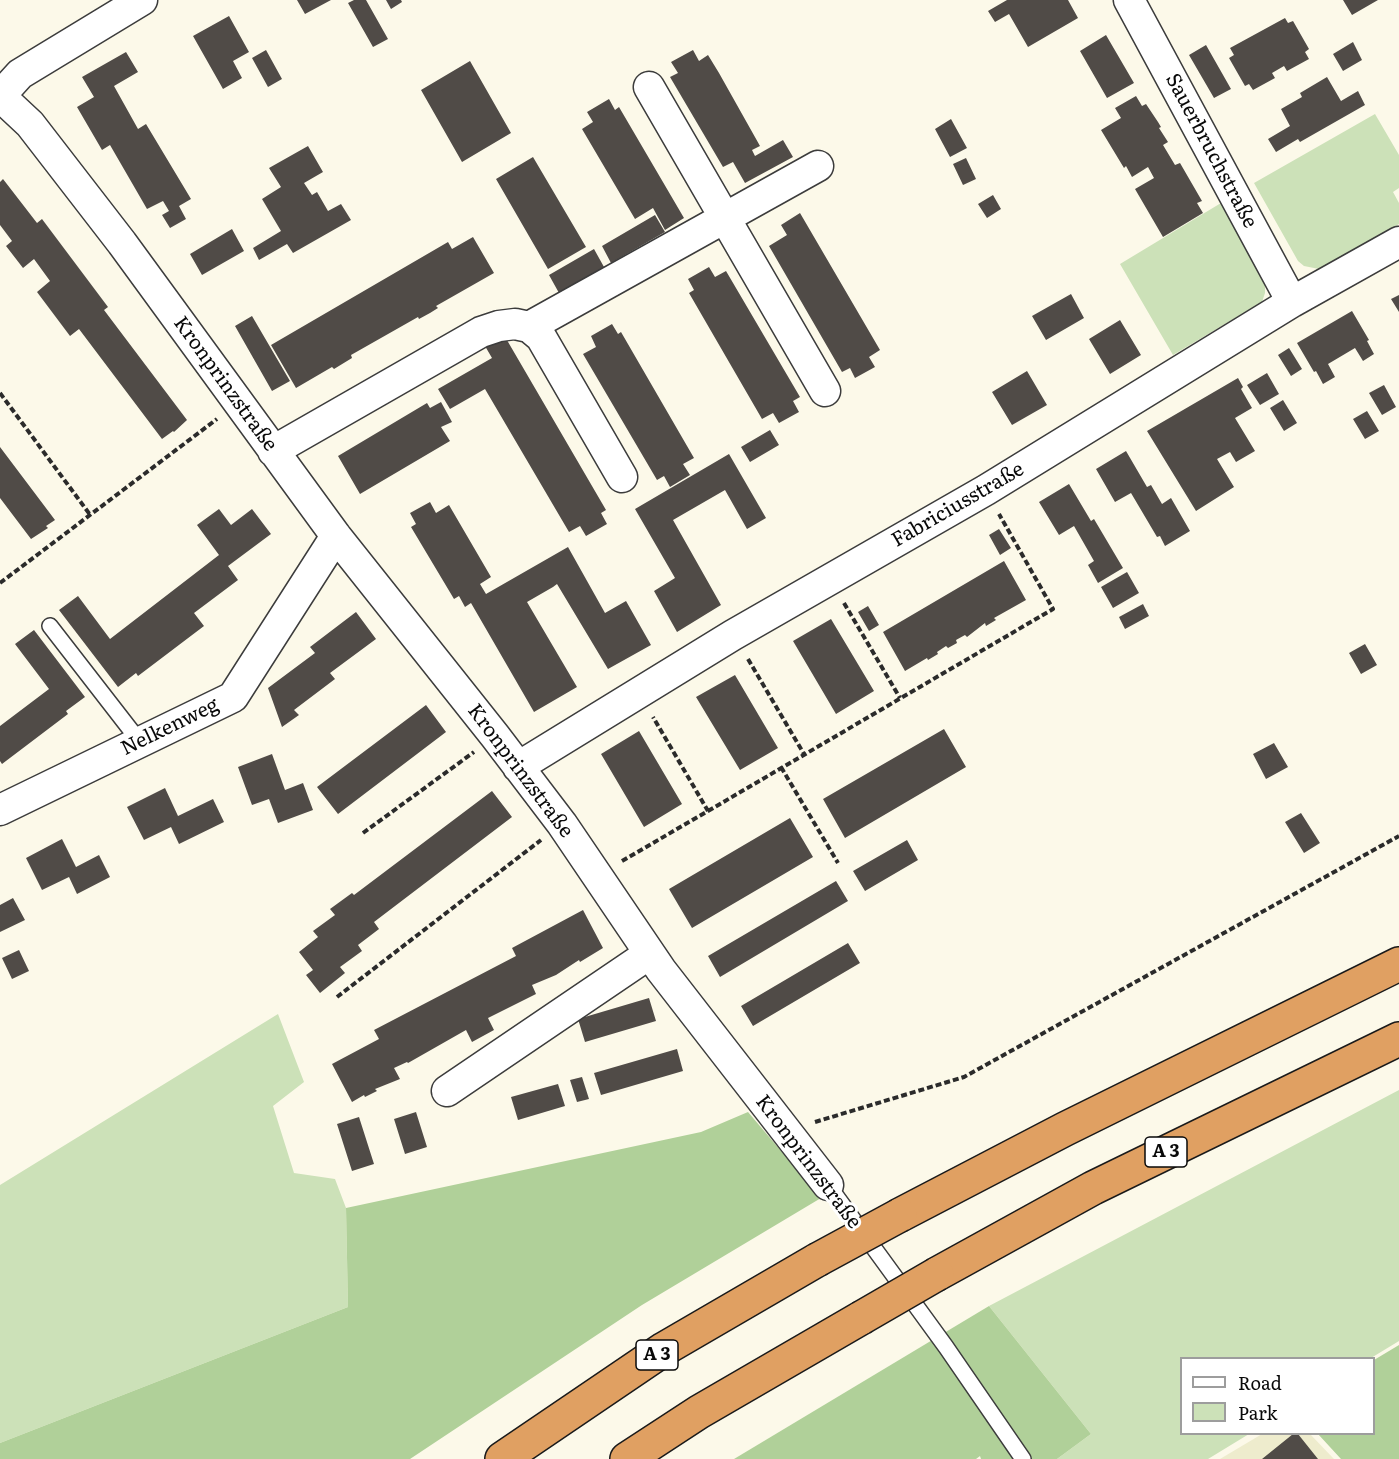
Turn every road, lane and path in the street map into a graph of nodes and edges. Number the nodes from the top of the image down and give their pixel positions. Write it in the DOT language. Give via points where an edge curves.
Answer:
graph roads {
  1 [pos="142,0"];
  2 [pos="1129,0"];
  3 [pos="649,87"];
  4 [pos="0,96"];
  5 [pos="818,166"];
  6 [pos="725,219"];
  7 [pos="1399,243"];
  8 [pos="1292,302"];
  9 [pos="530,327"];
  10 [pos="825,391"];
  11 [pos="0,393"];
  12 [pos="239,403"];
  13 [pos="273,451"];
  14 [pos="622,477"];
  15 [pos="986,490"];
  16 [pos="91,516"];
  17 [pos="336,536"];
  18 [pos="830,579"];
  19 [pos="0,583"];
  20 [pos="50,626"];
  21 [pos="733,634"];
  22 [pos="638,692"];
  23 [pos="900,698"];
  24 [pos="495,736"];
  25 [pos="141,742"];
  26 [pos="804,754"];
  27 [pos="518,767"];
  28 [pos="781,767"];
  29 [pos="0,810"];
  30 [pos="708,811"];
  31 [pos="562,824"];
  32 [pos="363,833"];
  33 [pos="1399,836"];
  34 [pos="838,863"];
  35 [pos="600,878"];
  36 [pos="649,954"];
  37 [pos="1399,964"];
  38 [pos="338,997"];
  39 [pos="1399,1039"];
  40 [pos="447,1091"];
  41 [pos="786,1132"];
  42 [pos="828,1185"];
  43 [pos="502,1459"];
  44 [pos="627,1459"];
  45 [pos="1023,1459"];
  1 -- 4 [label="street" via="20,74"];
  2 -- 8 [label="street, Sauerbruchstraße"];
  3 -- 6 [label="street"];
  4 -- 12 [label="street, Kronprinzstraße" via="30,124"];
  5 -- 6 [label="street"];
  6 -- 9 [label="street"];
  6 -- 10 [label="street"];
  7 -- 8 [label="street, Fabriciusstraße"];
  8 -- 15 [label="street, Fabriciusstraße"];
  9 -- 13 [label="street" via="515,324 481,332"];
  9 -- 14 [label="street" via="541,337"];
  11 -- 16 [label="path"];
  12 -- 13 [label="street, Kronprinzstraße"];
  12 -- 16 [label="path" via="137,477"];
  13 -- 17 [label="street, Kronprinzstraße"];
  15 -- 18 [label="street, Fabriciusstraße"];
  15 -- 23 [label="path" via="1053,609"];
  16 -- 19 [label="path"];
  17 -- 24 [label="street, Kronprinzstraße"];
  17 -- 25 [label="street, Nelkenweg" via="233,697"];
  18 -- 21 [label="street, Fabriciusstraße"];
  18 -- 23 [label="path"];
  20 -- 25 [label="lane"];
  21 -- 22 [label="street, Fabriciusstraße"];
  21 -- 26 [label="path"];
  22 -- 27 [label="street, Fabriciusstraße"];
  22 -- 30 [label="path"];
  23 -- 26 [label="path"];
  24 -- 27 [label="street, Kronprinzstraße"];
  24 -- 32 [label="path"];
  25 -- 29 [label="street, Nelkenweg"];
  26 -- 28 [label="path"];
  27 -- 31 [label="street, Kronprinzstraße"];
  28 -- 30 [label="path"];
  28 -- 34 [label="path"];
  30 -- 35 [label="path"];
  31 -- 35 [label="street, Kronprinzstraße"];
  31 -- 38 [label="path"];
  33 -- 41 [label="path" via="964,1077"];
  35 -- 36 [label="street, Kronprinzstraße"];
  36 -- 40 [label="street"];
  36 -- 41 [label="street, Kronprinzstraße"];
  37 -- 43 [label="highway, A 3, bridge" via="1065,1129 818,1260 664,1349"];
  39 -- 44 [label="highway, A 3, bridge" via="1093,1188 699,1412"];
  41 -- 42 [label="street, Kronprinzstraße"];
  42 -- 45 [label="lane, Kronprinzstraße"];
}
